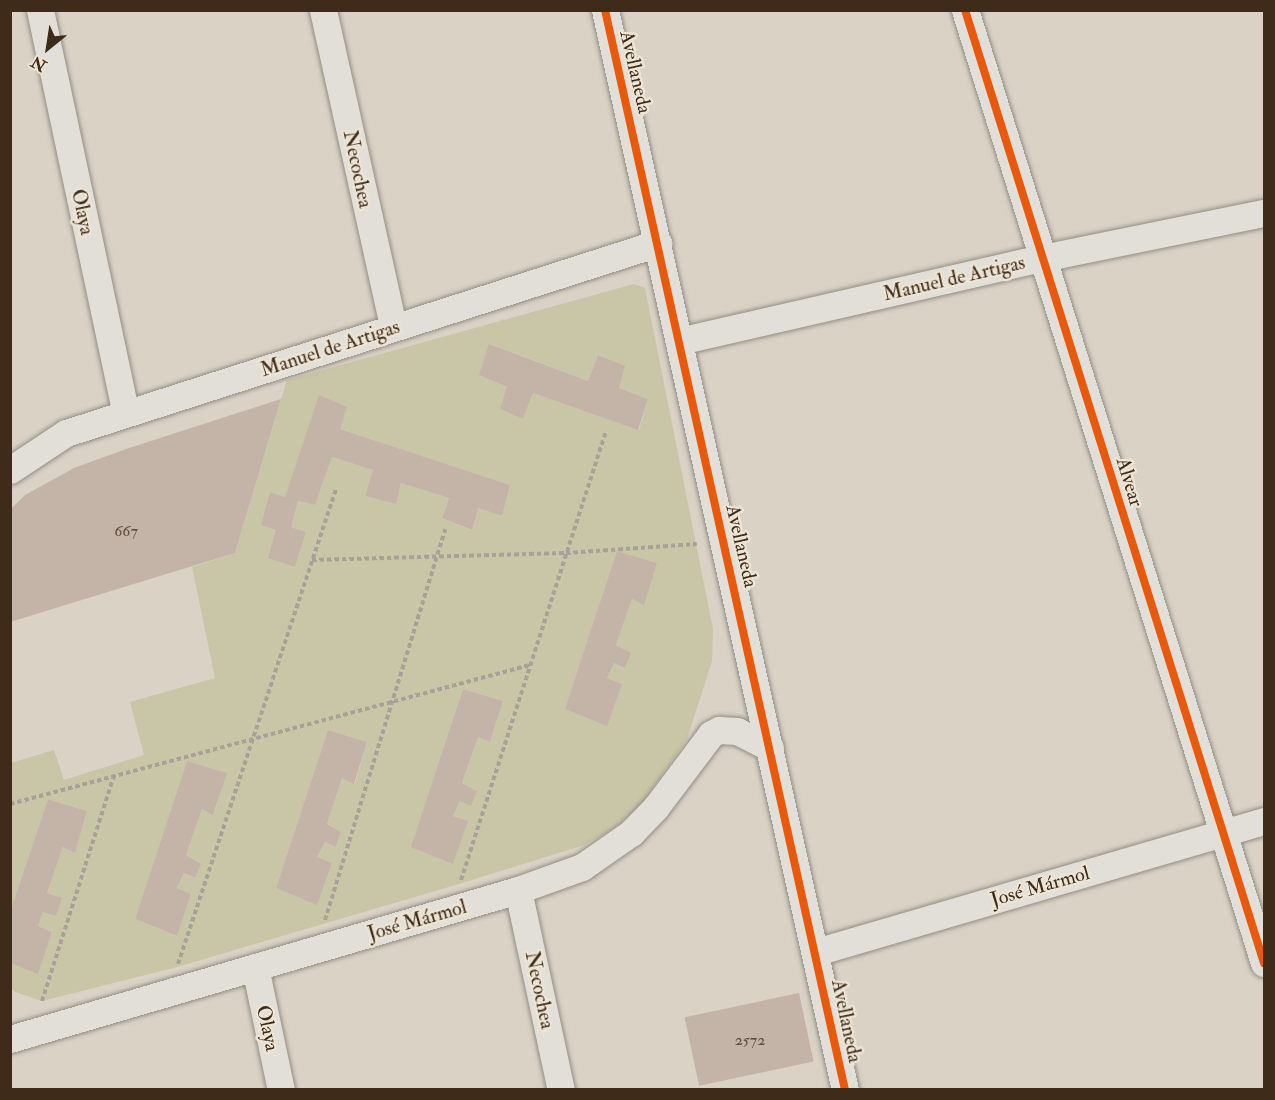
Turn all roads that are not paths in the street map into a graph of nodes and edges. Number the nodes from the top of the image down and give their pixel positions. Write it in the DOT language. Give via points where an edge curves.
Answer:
graph roads {
  1 [pos="40,10"];
  2 [pos="323,10"];
  3 [pos="605,10"];
  4 [pos="965,10"];
  5 [pos="1264,213"];
  6 [pos="658,243"];
  7 [pos="1042,258"];
  8 [pos="393,327"];
  9 [pos="679,341"];
  10 [pos="126,412"];
  11 [pos="10,470"];
  12 [pos="770,747"];
  13 [pos="1264,821"];
  14 [pos="1223,832"];
  15 [pos="518,890"];
  16 [pos="816,952"];
  17 [pos="1264,963"];
  18 [pos="255,968"];
  19 [pos="10,1039"];
  20 [pos="281,1089"];
  21 [pos="561,1089"];
  22 [pos="845,1089"];
  1 -- 10 [label="street, Olaya"];
  2 -- 8 [label="street, Necochea"];
  3 -- 6 [label="street, Avellaneda"];
  4 -- 7 [label="street, Alvear"];
  5 -- 7 [label="street, Manuel de Artigas"];
  6 -- 8 [label="street, Manuel de Artigas"];
  6 -- 9 [label="street, Avellaneda"];
  7 -- 9 [label="street, Manuel de Artigas"];
  7 -- 14 [label="street, Alvear"];
  8 -- 10 [label="street, Manuel de Artigas"];
  9 -- 12 [label="street, Avellaneda"];
  10 -- 11 [label="street, Manuel de Artigas" via="47,442"];
  12 -- 15 [label="street, José Mármol" via="737,731 719,730 711,734 681,778 631,833 582,867"];
  12 -- 16 [label="street, Avellaneda"];
  13 -- 14 [label="street, José Mármol"];
  14 -- 16 [label="street, José Mármol"];
  14 -- 17 [label="street, Alvear"];
  15 -- 18 [label="street, José Mármol"];
  15 -- 21 [label="street, Necochea"];
  16 -- 22 [label="street, Avellaneda"];
  18 -- 19 [label="street, José Mármol"];
  18 -- 20 [label="street, Olaya"];
}
